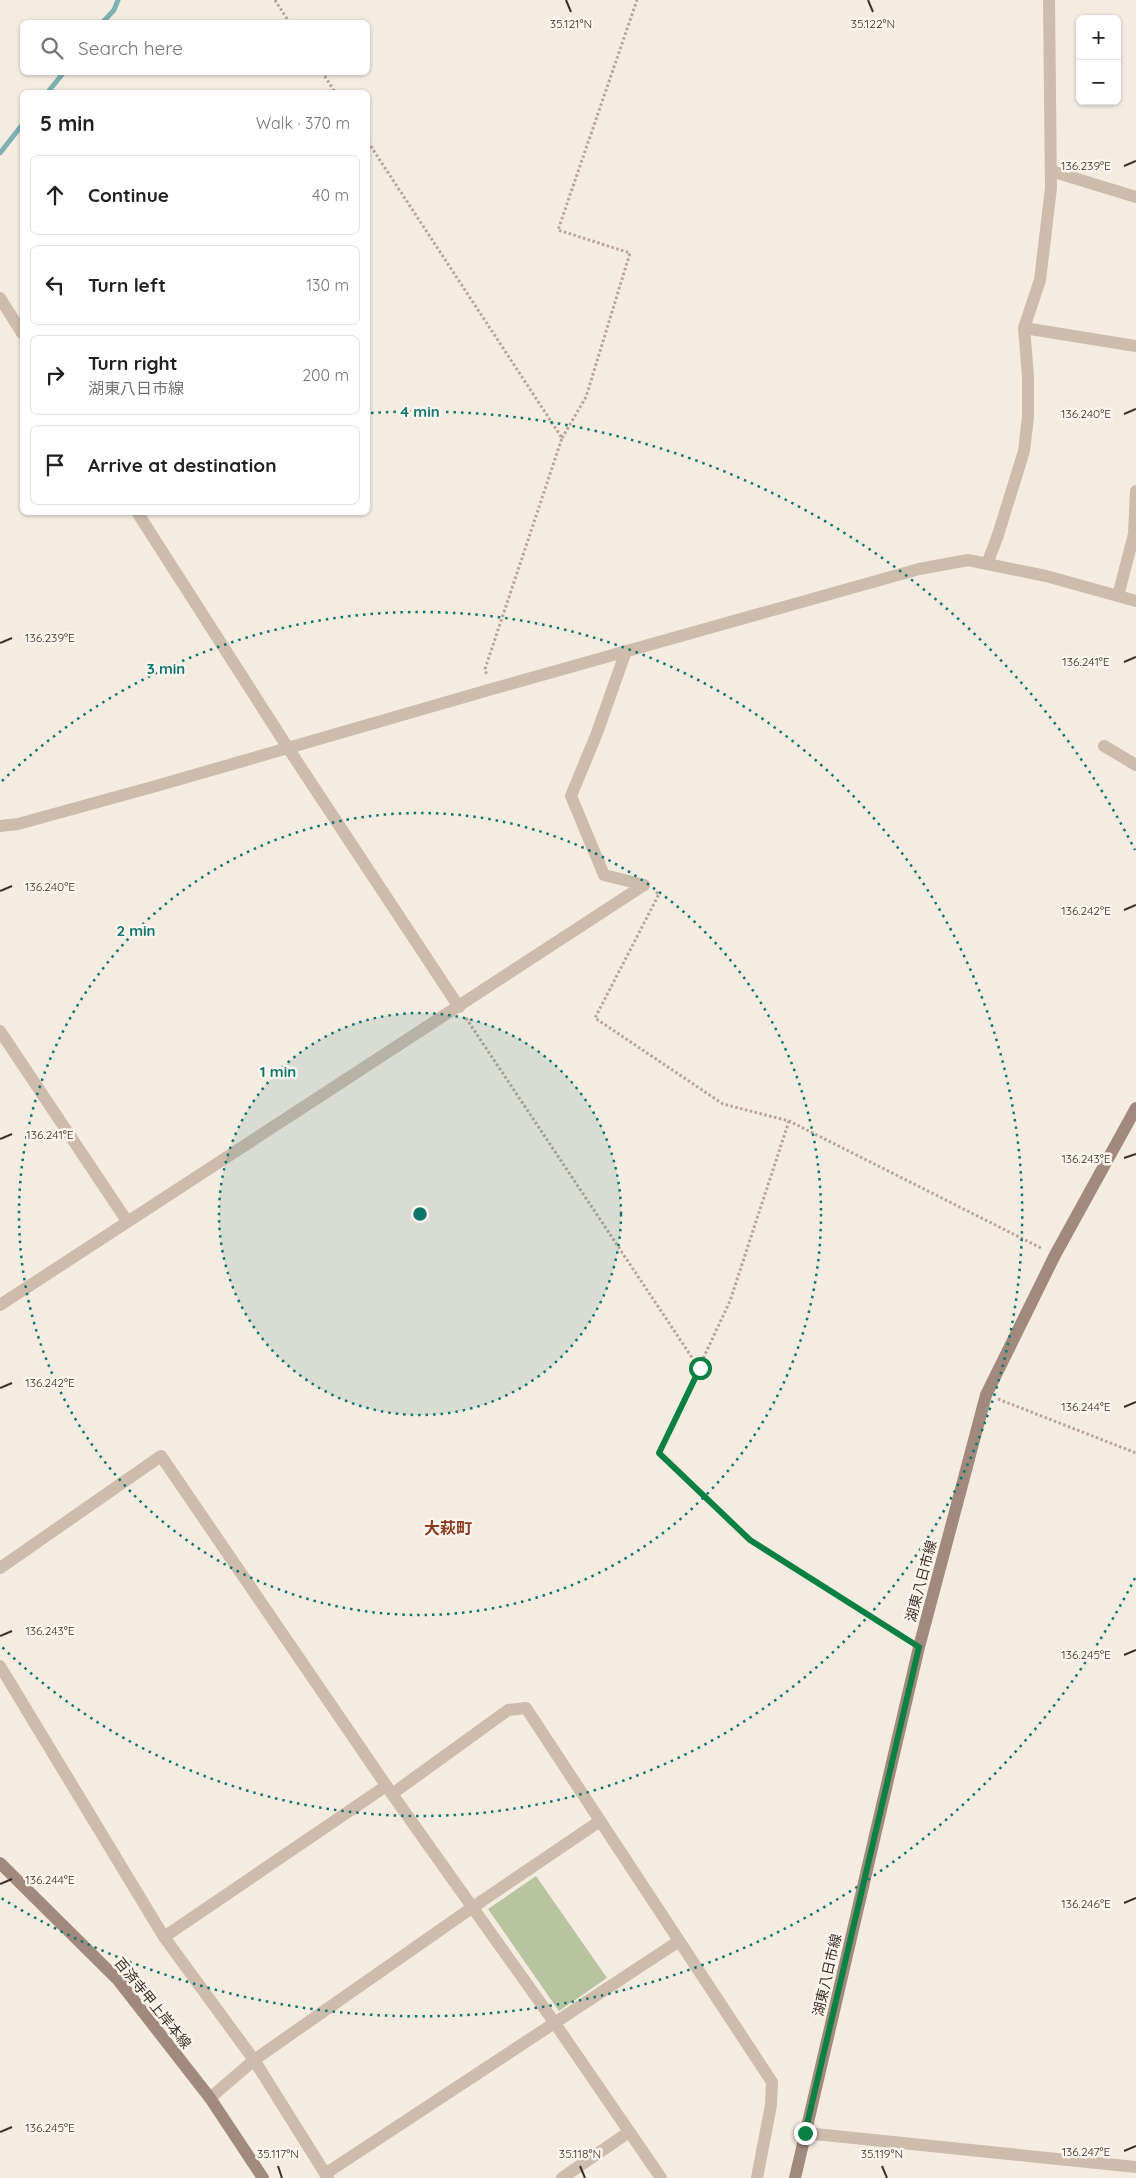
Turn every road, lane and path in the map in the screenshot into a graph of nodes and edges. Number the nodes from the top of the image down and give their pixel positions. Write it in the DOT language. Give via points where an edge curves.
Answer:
graph roads {
  1 [pos="275,0"];
  2 [pos="637,0"];
  3 [pos="1050,0"];
  4 [pos="288,20"];
  5 [pos="324,75"];
  6 [pos="334,90"];
  7 [pos="370,145"];
  8 [pos="1050,171"];
  9 [pos="1136,197"];
  10 [pos="0,298"];
  11 [pos="1024,328"];
  12 [pos="20,330"];
  13 [pos="1136,346"];
  14 [pos="562,438"];
  15 [pos="1136,491"];
  16 [pos="139,515"];
  17 [pos="987,564"];
  18 [pos="1118,596"];
  19 [pos="1136,601"];
  20 [pos="626,651"];
  21 [pos="492,689"];
  22 [pos="1104,746"];
  23 [pos="288,748"];
  24 [pos="1136,765"];
  25 [pos="0,826"];
  26 [pos="644,885"];
  27 [pos="459,1008"];
  28 [pos="0,1031"];
  29 [pos="1136,1108"];
  30 [pos="789,1120"];
  31 [pos="127,1221"];
  32 [pos="1055,1255"];
  33 [pos="0,1305"];
  34 [pos="700,1368"];
  35 [pos="986,1395"];
  36 [pos="1136,1454"];
  37 [pos="0,1568"];
  38 [pos="919,1647"];
  39 [pos="0,1666"];
  40 [pos="389,1790"];
  41 [pos="600,1821"];
  42 [pos="0,1863"];
  43 [pos="473,1907"];
  44 [pos="164,1937"];
  45 [pos="679,1941"];
  46 [pos="554,2022"];
  47 [pos="254,2060"];
  48 [pos="210,2098"];
  49 [pos="630,2132"];
  50 [pos="805,2133"];
  51 [pos="1136,2166"];
  52 [pos="326,2176"];
  53 [pos="263,2178"];
  54 [pos="562,2178"];
  55 [pos="661,2178"];
  56 [pos="757,2178"];
  57 [pos="795,2178"];
  1 -- 4 [label="path"];
  2 -- 14 [label="path" via="558,230 630,253 586,397"];
  3 -- 8 [label="street"];
  5 -- 6 [label="path"];
  7 -- 14 [label="path"];
  8 -- 9 [label="street"];
  8 -- 11 [label="street" via="1051,188 1040,280"];
  10 -- 12 [label="street"];
  11 -- 13 [label="street"];
  11 -- 17 [label="street" via="1028,417 1024,451"];
  14 -- 21 [label="path" via="485,669"];
  15 -- 18 [label="street" via="1134,534"];
  16 -- 23 [label="street"];
  17 -- 18 [label="street"];
  17 -- 20 [label="street" via="968,560 919,568"];
  18 -- 19 [label="street"];
  20 -- 21 [label="street"];
  20 -- 26 [label="street" via="571,796 604,875"];
  21 -- 23 [label="street"];
  22 -- 24 [label="street"];
  23 -- 25 [label="street" via="18,824"];
  23 -- 27 [label="street"];
  26 -- 27 [label="street"];
  26 -- 30 [label="path" via="660,894 595,1018 723,1104"];
  27 -- 31 [label="street"];
  27 -- 34 [label="path"];
  28 -- 31 [label="street"];
  29 -- 32 [label="main road, 湖東八日市線"];
  30 -- 32 [label="path"];
  30 -- 34 [label="path" via="730,1301"];
  31 -- 33 [label="street"];
  32 -- 35 [label="main road, 湖東八日市線"];
  34 -- 38 [label="path" via="659,1453 750,1540"];
  35 -- 36 [label="path"];
  35 -- 38 [label="main road, 湖東八日市線"];
  37 -- 40 [label="street" via="161,1456"];
  38 -- 50 [label="main road, 湖東八日市線"];
  39 -- 44 [label="street"];
  40 -- 41 [label="street" via="508,1710 526,1708"];
  40 -- 43 [label="street"];
  40 -- 44 [label="street"];
  41 -- 43 [label="street"];
  41 -- 45 [label="street"];
  42 -- 48 [label="main road, 百済寺甲上岸本線" via="118,1980"];
  43 -- 46 [label="street"];
  43 -- 47 [label="street"];
  44 -- 47 [label="street"];
  45 -- 46 [label="street"];
  45 -- 56 [label="street" via="772,2082 771,2105"];
  46 -- 49 [label="street"];
  46 -- 52 [label="street"];
  47 -- 48 [label="street"];
  47 -- 52 [label="street"];
  48 -- 53 [label="main road, 百済寺甲上岸本線"];
  49 -- 54 [label="street"];
  49 -- 55 [label="street"];
  50 -- 51 [label="street"];
  50 -- 57 [label="main road, 湖東八日市線"];
}
